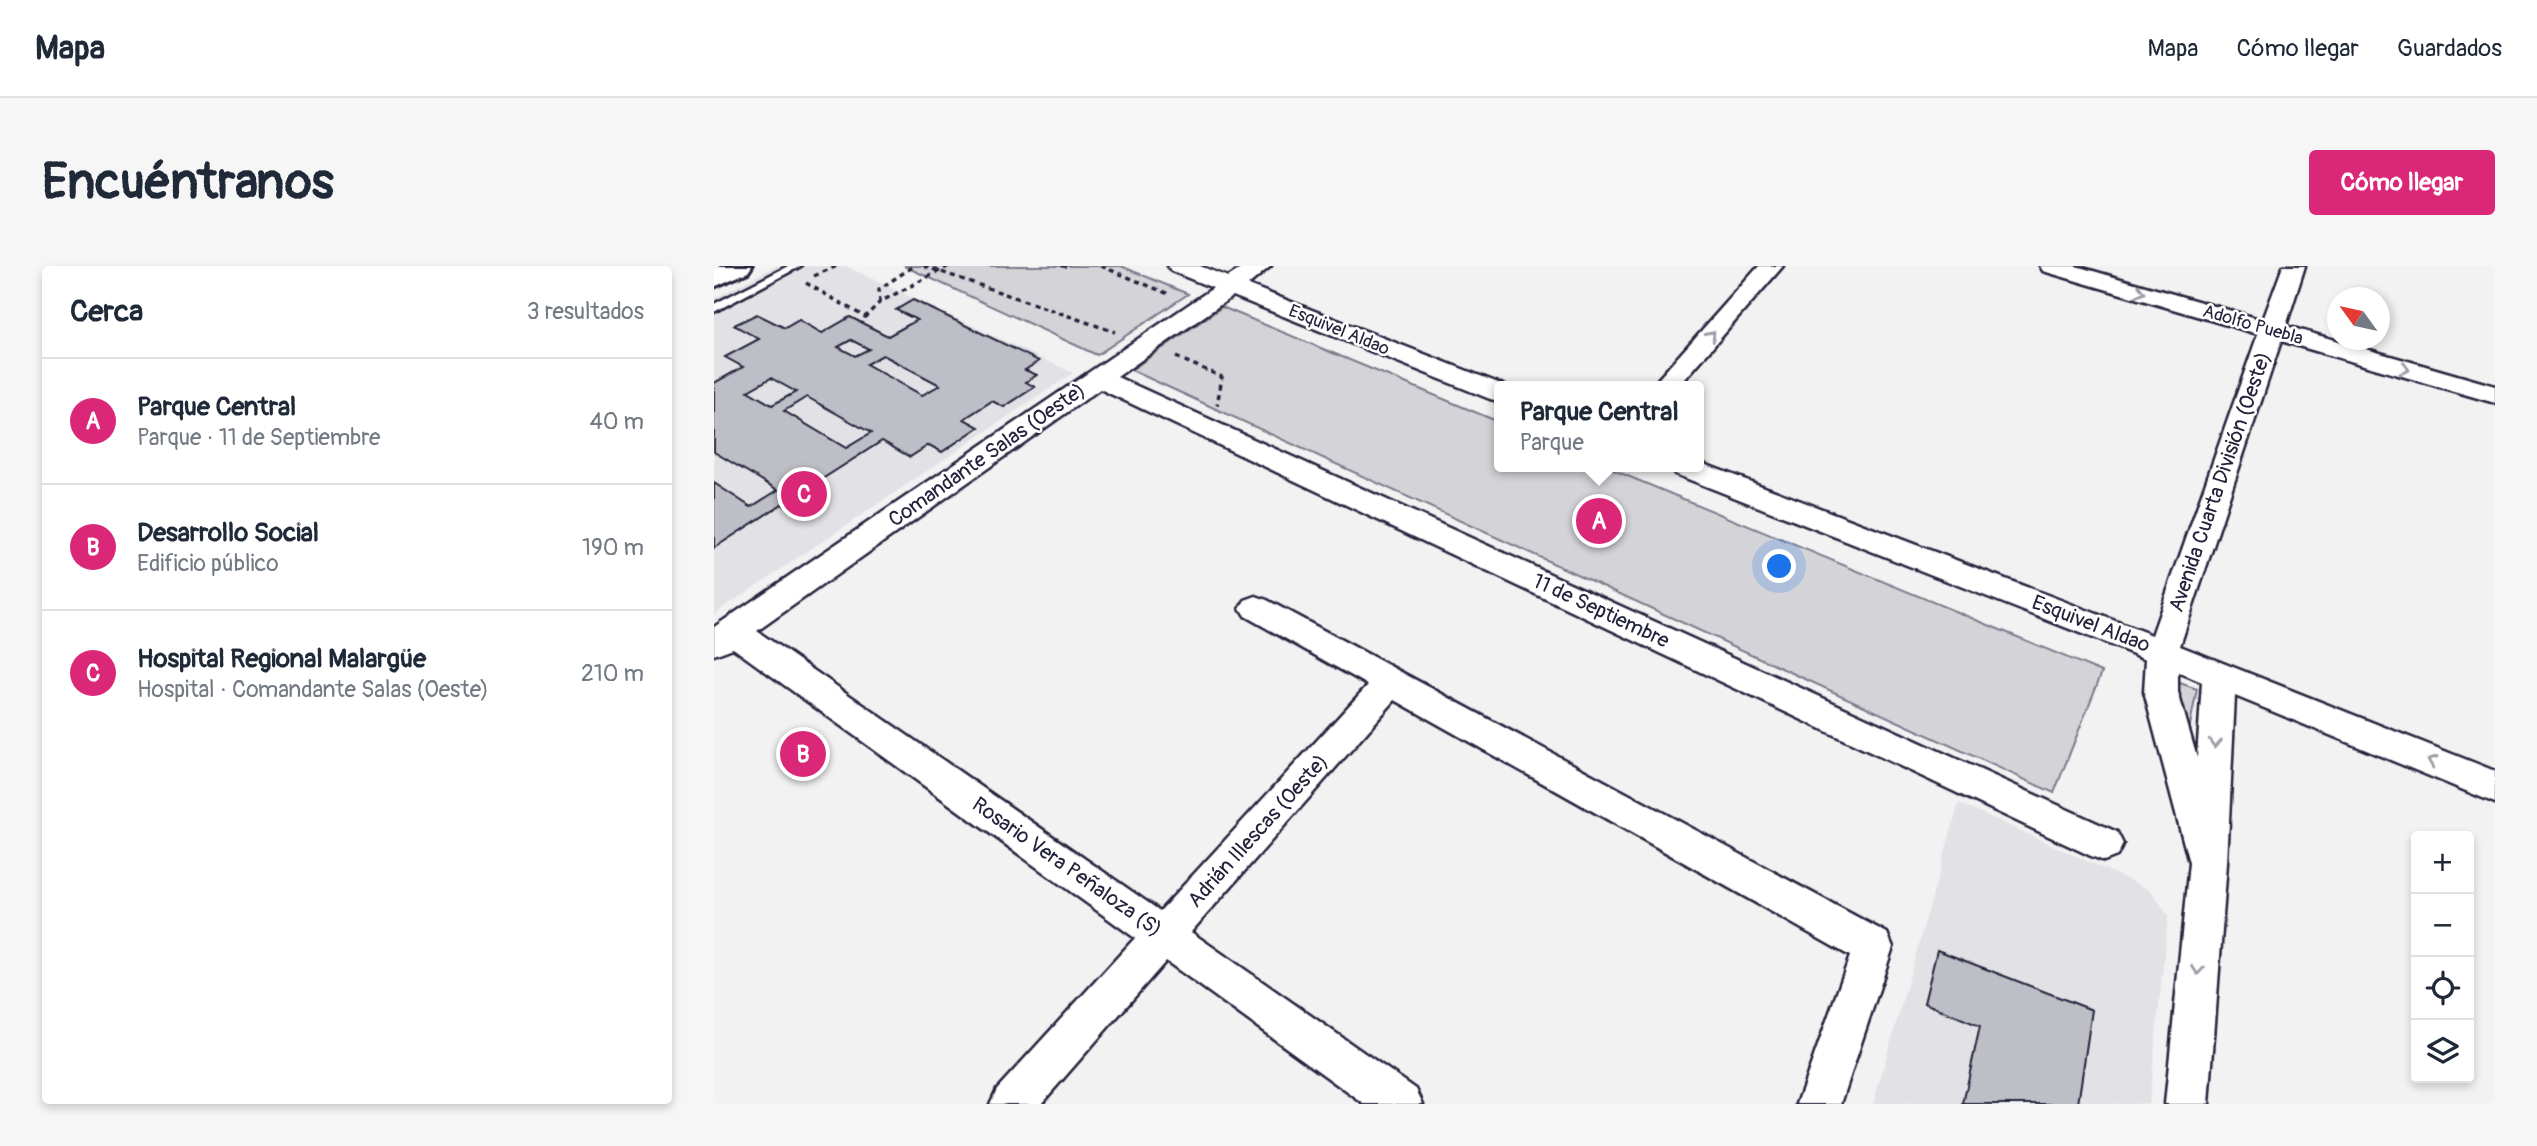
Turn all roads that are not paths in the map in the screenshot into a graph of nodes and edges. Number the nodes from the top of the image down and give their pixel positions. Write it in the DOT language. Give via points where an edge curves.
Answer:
graph roads {
  1 [pos="739,266"];
  2 [pos="796,266"];
  3 [pos="1179,266"];
  4 [pos="1260,266"];
  5 [pos="1772,266"];
  6 [pos="2051,266"];
  7 [pos="2294,266"];
  8 [pos="714,279"];
  9 [pos="1231,286"];
  10 [pos="714,309"];
  11 [pos="2272,331"];
  12 [pos="1098,378"];
  13 [pos="1669,381"];
  14 [pos="1494,391"];
  15 [pos="2495,396"];
  16 [pos="1698,472"];
  17 [pos="1256,608"];
  18 [pos="723,637"];
  19 [pos="2162,652"];
  20 [pos="2219,675"];
  21 [pos="1391,682"];
  22 [pos="2495,787"];
  23 [pos="2104,844"];
  24 [pos="2208,863"];
  25 [pos="1163,936"];
  26 [pos="1012,1104"];
  27 [pos="1401,1104"];
  28 [pos="1819,1104"];
  29 [pos="2187,1104"];
  1 -- 8 [label="main road"];
  2 -- 10 [label="lane"];
  3 -- 9 [label="street, Esquivel Aldao"];
  4 -- 9 [label="street, Comandante Salas (Oeste)"];
  13 -- 5 [label="street, one-way"];
  6 -- 11 [label="street, Adolfo Puebla, one-way"];
  7 -- 11 [label="street, Avenida Cuarta División (Oeste)"];
  9 -- 12 [label="street, Comandante Salas (Oeste)"];
  9 -- 14 [label="street, Esquivel Aldao"];
  11 -- 15 [label="street, Adolfo Puebla, one-way"];
  11 -- 19 [label="street, Avenida Cuarta División (Oeste)"];
  12 -- 18 [label="street, Comandante Salas (Oeste)"];
  12 -- 23 [label="street, 11 de Septiembre"];
  16 -- 19 [label="street, Esquivel Aldao"];
  17 -- 21 [label="street"];
  18 -- 25 [label="street, Rosario Vera Peñaloza (S)"];
  19 -- 20 [label="street, Esquivel Aldao"];
  19 -- 24 [label="street, Avenida Cuarta División (Oeste)" via="2161,692"];
  22 -- 20 [label="street, Esquivel Aldao, one-way"];
  20 -- 24 [label="street, Avenida Cuarta División (Oeste), one-way"];
  21 -- 25 [label="street, Adrián Illescas (Oeste)"];
  21 -- 28 [label="street" via="1873,947"];
  24 -- 29 [label="street, Avenida Cuarta División (Oeste), one-way"];
  25 -- 26 [label="street, Adrián Illescas (Oeste)"];
  25 -- 27 [label="street, Rosario Vera Peñaloza (S)"];
}
